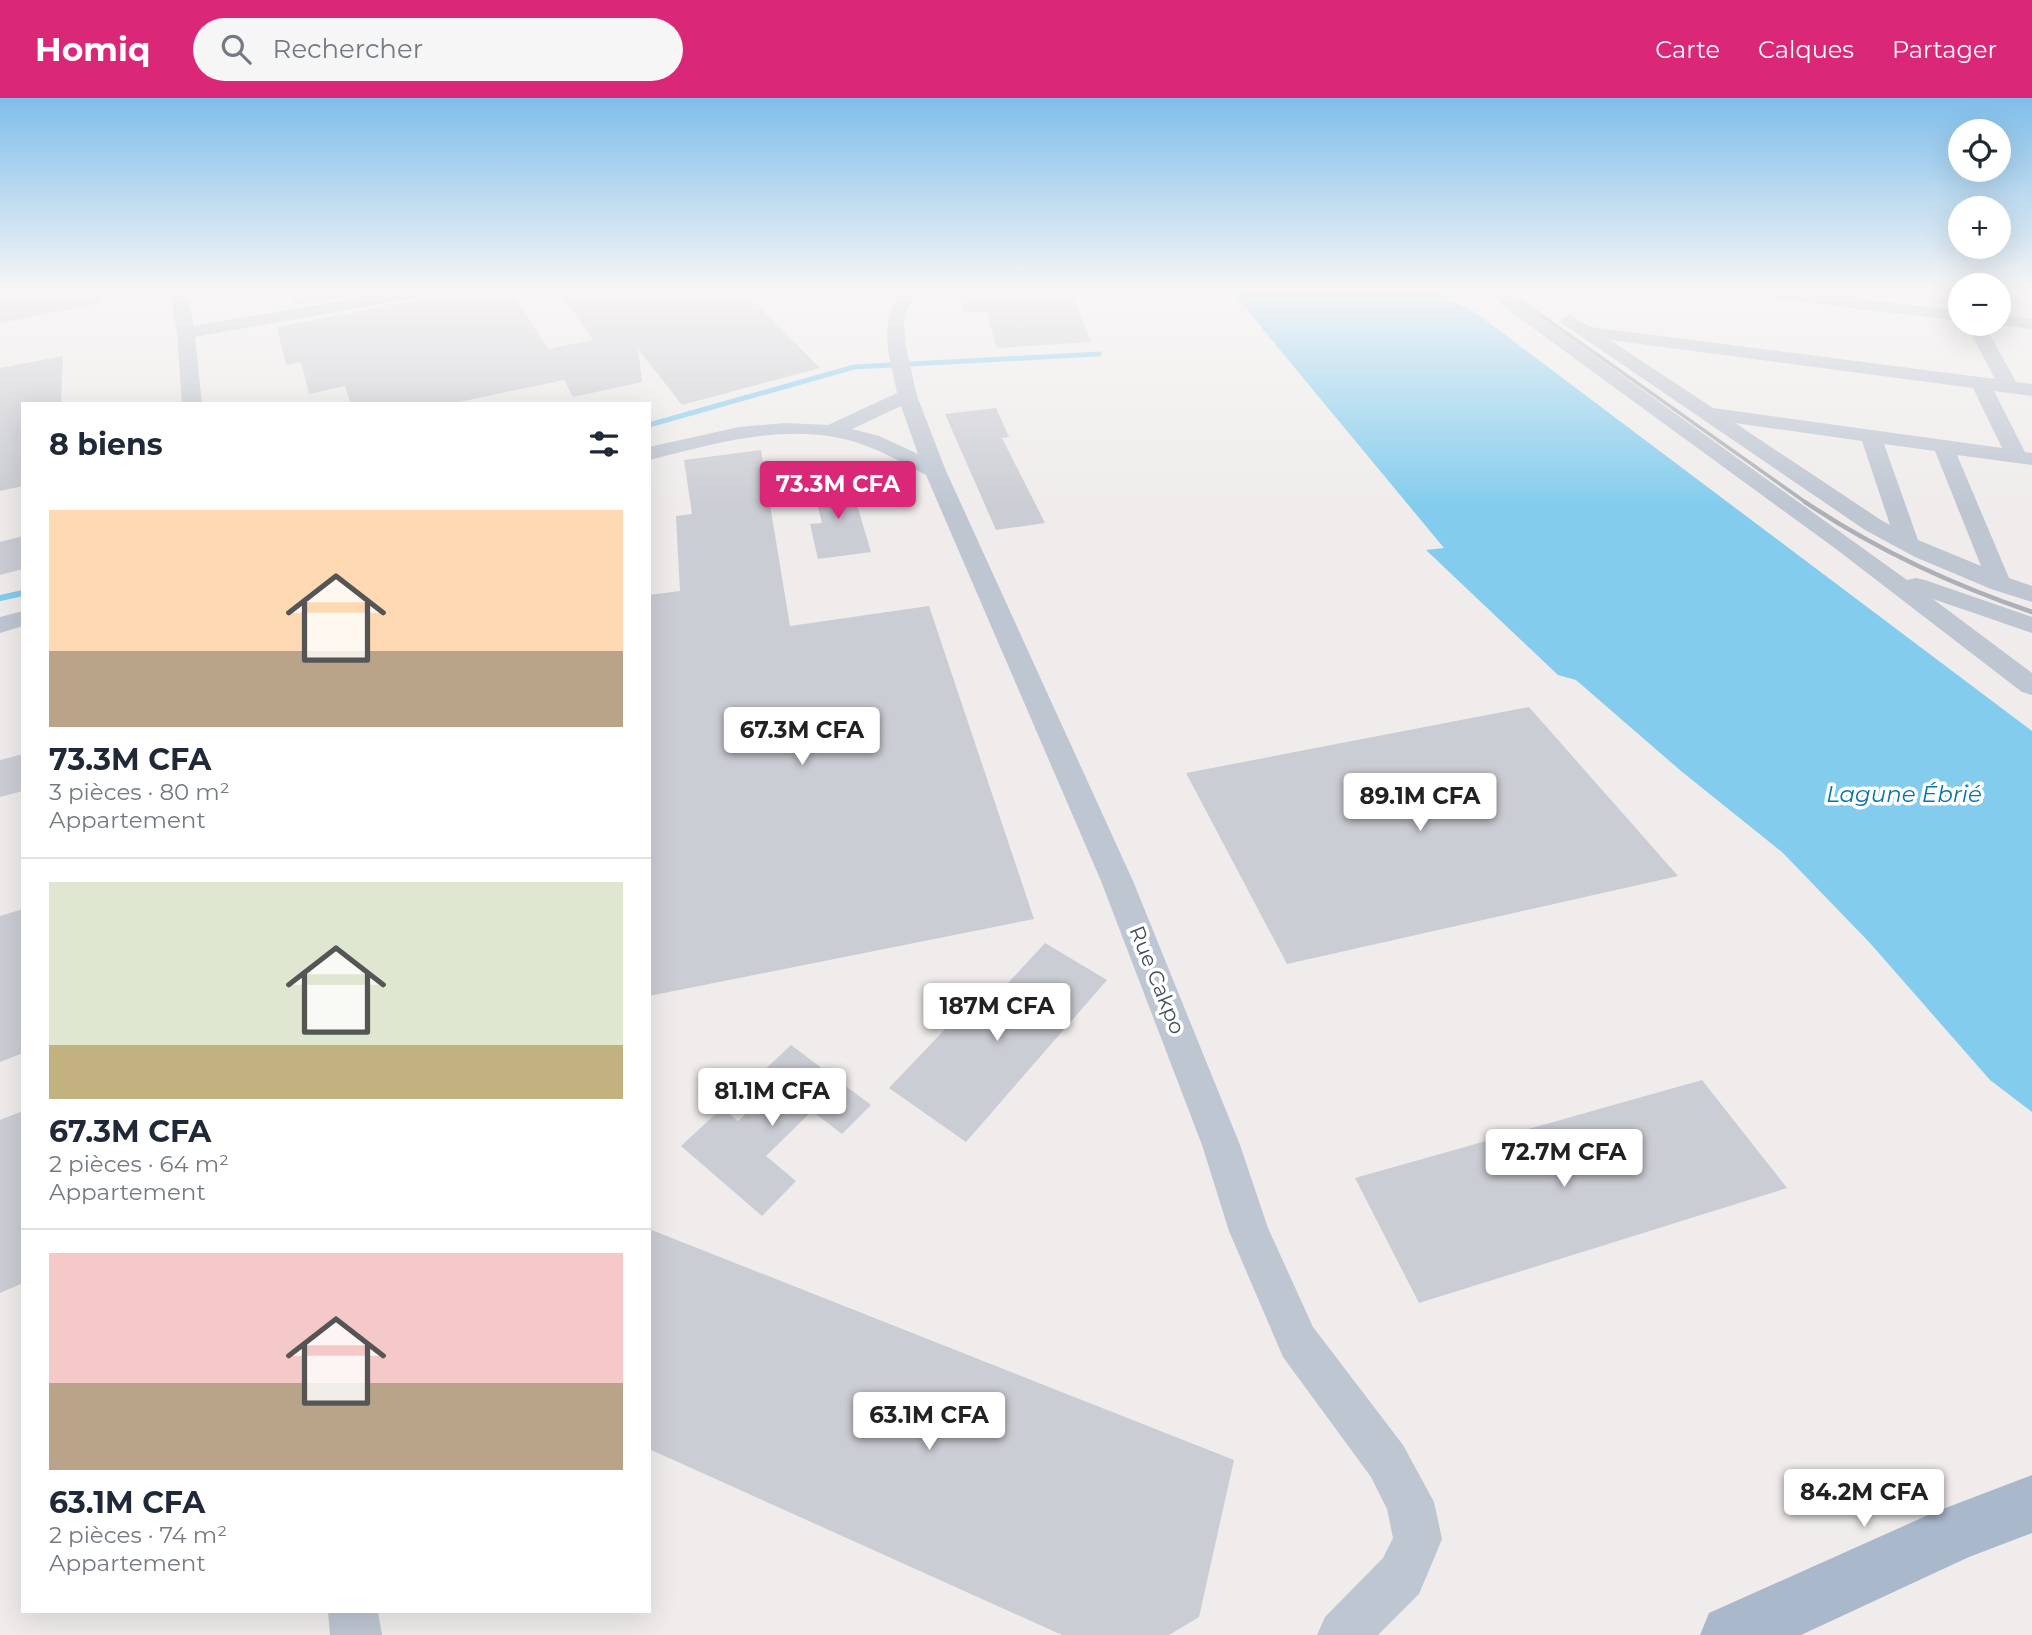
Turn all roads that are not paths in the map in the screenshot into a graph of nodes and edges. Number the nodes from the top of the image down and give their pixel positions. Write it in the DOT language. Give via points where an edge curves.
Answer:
graph roads {
  1 [pos="189,364"];
  2 [pos="901,364"];
  3 [pos="1594,364"];
  4 [pos="1634,364"];
  5 [pos="1834,364"];
  6 [pos="1996,364"];
  7 [pos="903,375"];
  8 [pos="1980,383"];
  9 [pos="2009,387"];
  10 [pos="2032,390"];
  11 [pos="192,402"];
  12 [pos="1706,412"];
  13 [pos="831,430"];
  14 [pos="1871,436"];
  15 [pos="1943,446"];
  16 [pos="2024,451"];
  17 [pos="651,454"];
  18 [pos="935,471"];
  19 [pos="1908,544"];
  20 [pos="1882,572"];
  21 [pos="2000,584"];
  22 [pos="2032,595"];
  23 [pos="21,611"];
  24 [pos="0,616"];
  25 [pos="21,619"];
  26 [pos="0,625"];
  27 [pos="2032,625"];
  28 [pos="2032,686"];
  29 [pos="2032,1504"];
  30 [pos="353,1613"];
  31 [pos="356,1635"];
  32 [pos="1343,1635"];
  33 [pos="1731,1635"];
  1 -- 11 [label="street"];
  2 -- 7 [label="street, Rue Cakpo"];
  3 -- 20 [label="street"];
  4 -- 12 [label="street"];
  5 -- 8 [label="street"];
  6 -- 9 [label="street"];
  7 -- 13 [label="street"];
  7 -- 18 [label="street, Rue Cakpo"];
  8 -- 9 [label="street"];
  8 -- 16 [label="street"];
  9 -- 10 [label="street"];
  12 -- 14 [label="street"];
  12 -- 19 [label="street" via="1874,526"];
  13 -- 17 [label="street" via="770,430"];
  13 -- 18 [label="street" via="898,450"];
  14 -- 15 [label="street"];
  14 -- 19 [label="street"];
  15 -- 16 [label="street"];
  15 -- 21 [label="street"];
  18 -- 32 [label="street, Rue Cakpo" via="1118,881 1249,1231 1298,1342 1387,1461 1410,1502 1418,1539 1401,1577"];
  19 -- 21 [label="street"];
  20 -- 27 [label="street"];
  20 -- 28 [label="street"];
  21 -- 22 [label="street"];
  23 -- 24 [label="street"];
  25 -- 26 [label="street"];
  29 -- 33 [label="main road" via="1956,1533"];
  30 -- 31 [label="street"];
}
